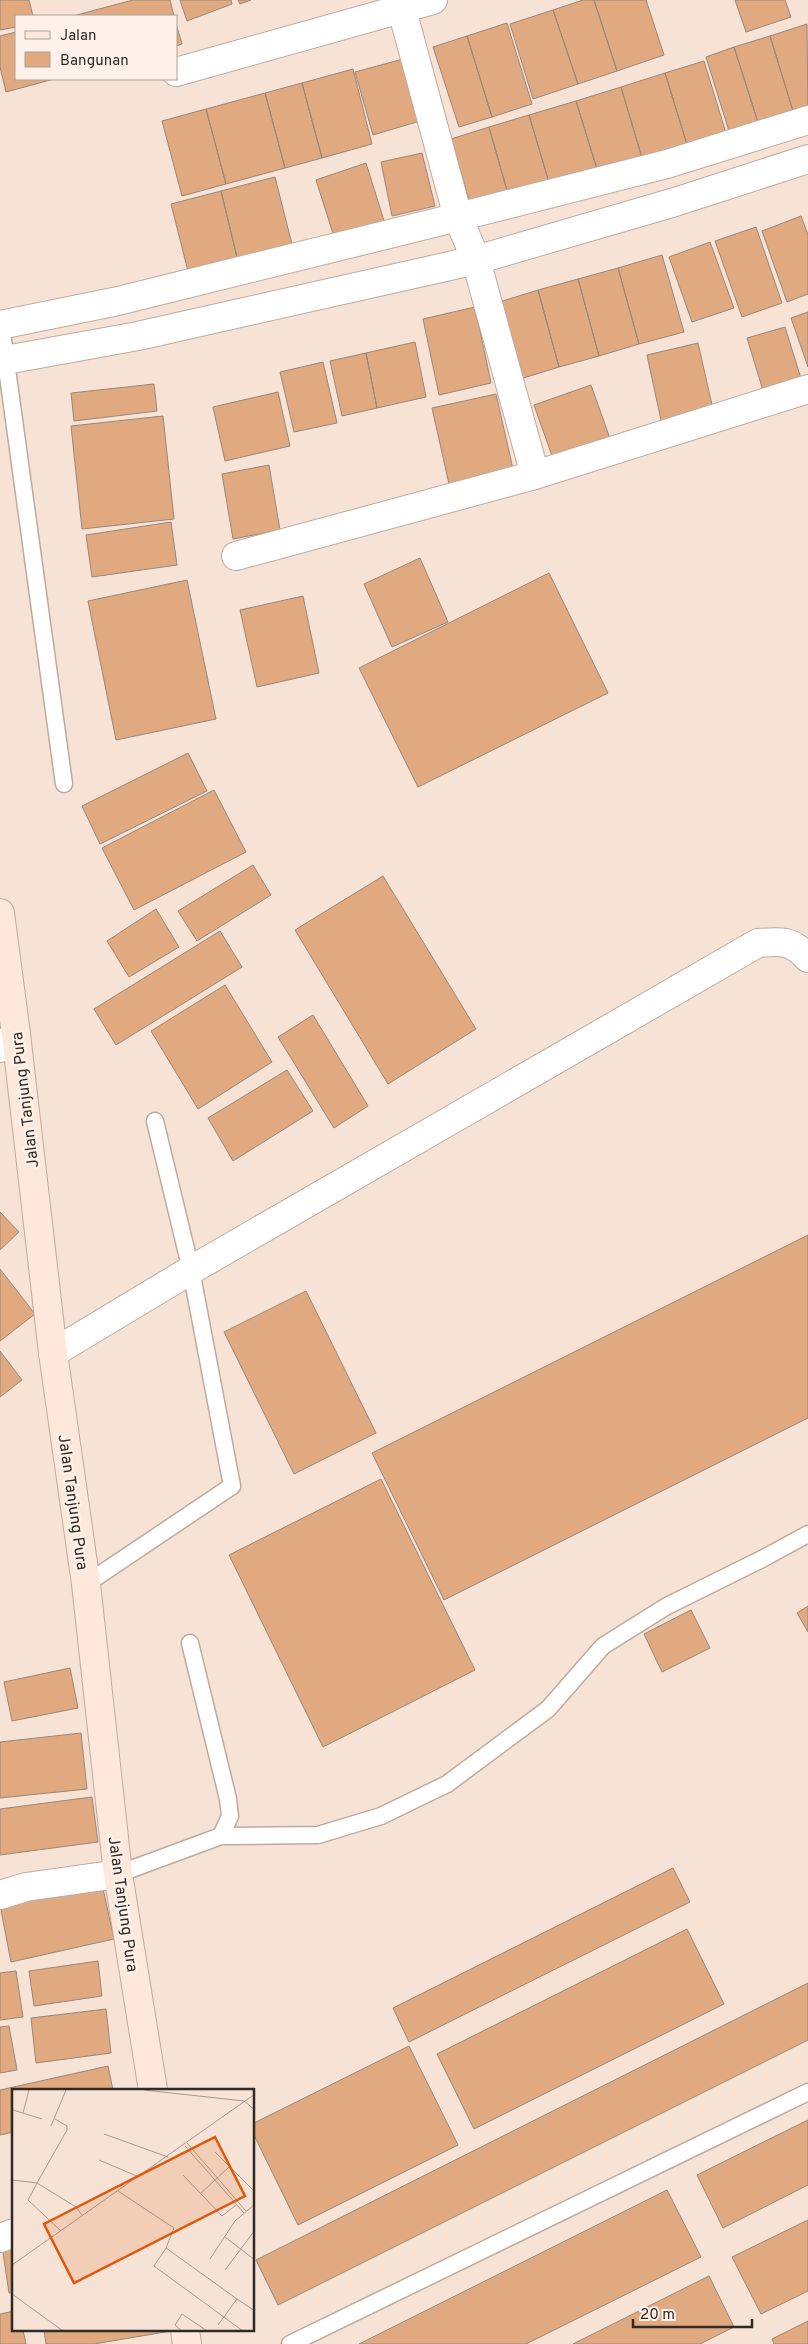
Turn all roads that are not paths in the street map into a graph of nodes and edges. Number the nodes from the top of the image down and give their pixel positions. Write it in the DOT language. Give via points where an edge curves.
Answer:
graph roads {
  1 [pos="433,0"];
  2 [pos="402,10"];
  3 [pos="178,71"];
  4 [pos="808,120"];
  5 [pos="808,159"];
  6 [pos="458,217"];
  7 [pos="476,260"];
  8 [pos="1,325"];
  9 [pos="3,361"];
  10 [pos="808,389"];
  11 [pos="536,475"];
  12 [pos="236,556"];
  13 [pos="64,784"];
  14 [pos="0,913"];
  15 [pos="808,958"];
  16 [pos="8,1041"];
  17 [pos="156,1121"];
  18 [pos="191,1270"];
  19 [pos="53,1352"];
  20 [pos="808,1534"];
  21 [pos="86,1584"];
  22 [pos="190,1643"];
  23 [pos="221,1836"];
  24 [pos="118,1874"];
  25 [pos="0,1895"];
  26 [pos="153,2089"];
  27 [pos="808,2092"];
  28 [pos="12,2234"];
  29 [pos="0,2238"];
  30 [pos="317,2339"];
  31 [pos="290,2344"];
  1 -- 2 [label="street"];
  2 -- 3 [label="street"];
  2 -- 6 [label="street"];
  4 -- 6 [label="street" via="667,164"];
  5 -- 7 [label="street"];
  6 -- 7 [label="street"];
  6 -- 8 [label="street" via="118,301"];
  7 -- 9 [label="street" via="138,336"];
  7 -- 11 [label="street"];
  8 -- 9 [label="lane"];
  9 -- 13 [label="lane"];
  10 -- 11 [label="street"];
  11 -- 12 [label="street"];
  14 -- 16 [label="street, Jalan Tanjung Pura"];
  15 -- 18 [label="street" via="799,948 782,941 758,943"];
  16 -- 19 [label="street, Jalan Tanjung Pura"];
  17 -- 18 [label="lane"];
  18 -- 19 [label="street"];
  18 -- 21 [label="lane" via="232,1486"];
  19 -- 21 [label="street, Jalan Tanjung Pura"];
  20 -- 23 [label="lane" via="667,1606 603,1646 548,1709 448,1784 380,1816 318,1836"];
  21 -- 24 [label="street, Jalan Tanjung Pura"];
  22 -- 23 [label="lane" via="228,1798 230,1816"];
  23 -- 24 [label="lane"];
  24 -- 25 [label="street" via="26,1886"];
  24 -- 26 [label="street, Jalan Tanjung Pura"];
  27 -- 30 [label="lane"];
  28 -- 29 [label="street"];
  30 -- 31 [label="lane"];
}
